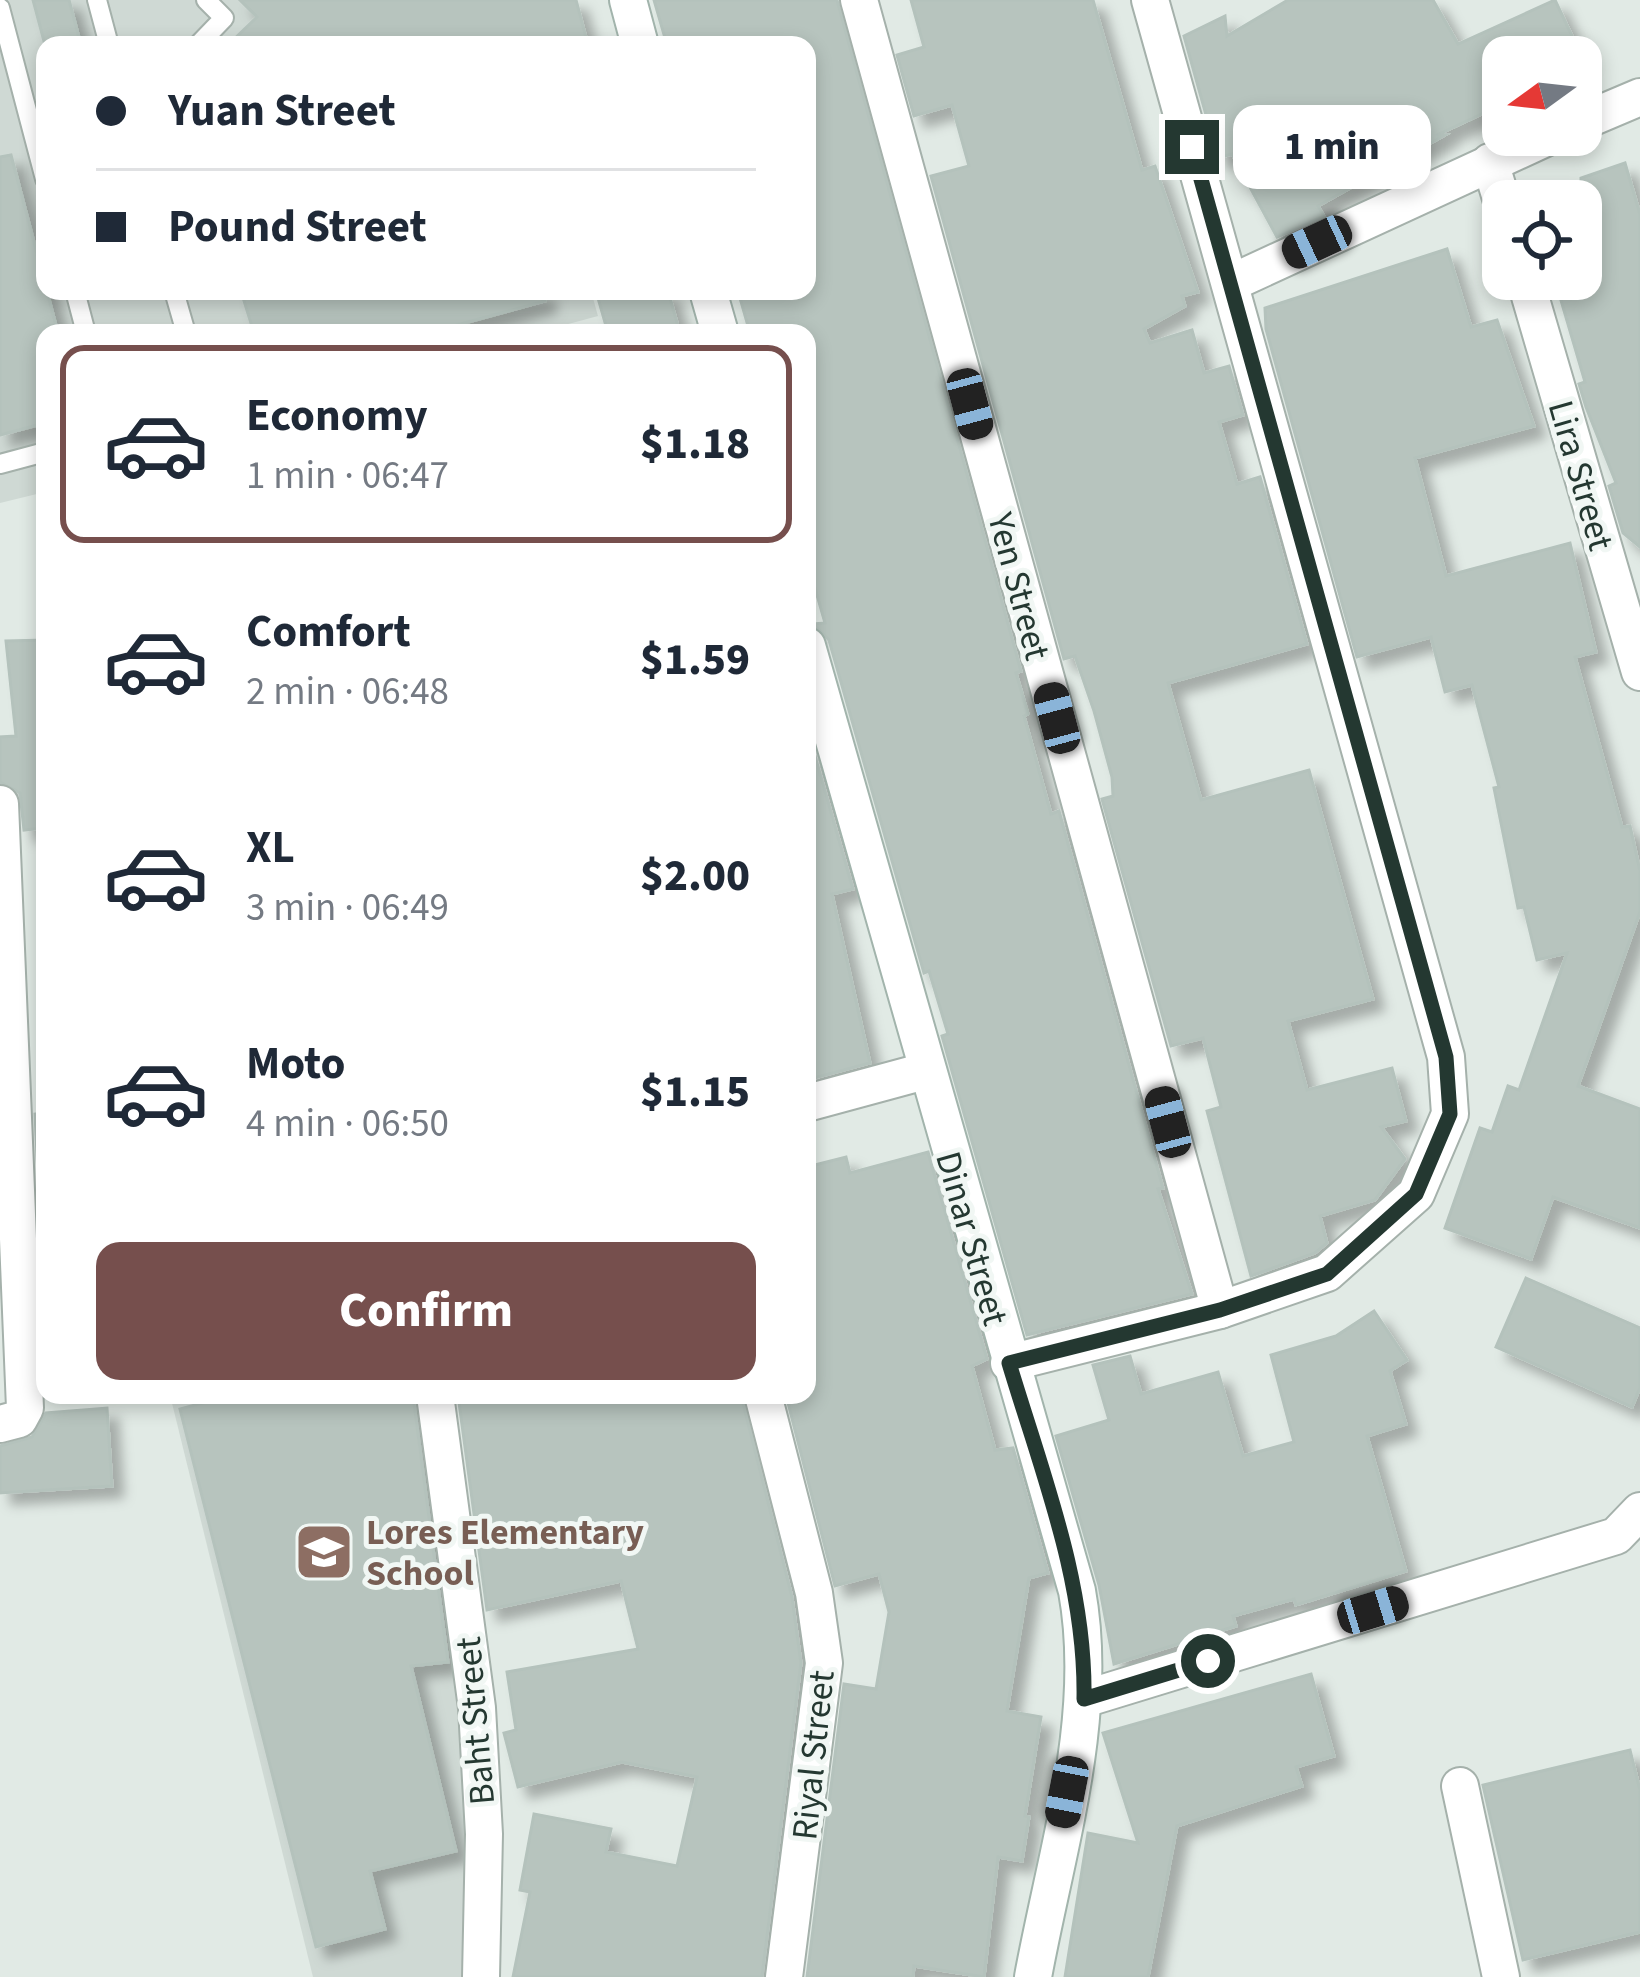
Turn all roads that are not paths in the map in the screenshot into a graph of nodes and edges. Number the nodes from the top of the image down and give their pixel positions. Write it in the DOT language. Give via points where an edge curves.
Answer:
graph roads {
  1 [pos="97,0"];
  2 [pos="206,0"];
  3 [pos="628,0"];
  4 [pos="859,0"];
  5 [pos="1162,4"];
  6 [pos="0,8"];
  7 [pos="107,36"];
  8 [pos="207,36"];
  9 [pos="638,36"];
  10 [pos="1640,97"];
  11 [pos="1602,113"];
  12 [pos="36,144"];
  13 [pos="1504,156"];
  14 [pos="1490,162"];
  15 [pos="1495,180"];
  16 [pos="1231,283"];
  17 [pos="1531,300"];
  18 [pos="36,454"];
  19 [pos="0,464"];
  20 [pos="1640,672"];
  21 [pos="816,678"];
  22 [pos="0,804"];
  23 [pos="925,1071"];
  24 [pos="816,1101"];
  25 [pos="1220,1310"];
  26 [pos="1009,1363"];
  27 [pos="436,1404"];
  28 [pos="765,1404"];
  29 [pos="0,1424"];
  30 [pos="1640,1511"];
  31 [pos="1084,1699"];
  32 [pos="1460,1786"];
  33 [pos="481,1977"];
  34 [pos="784,1977"];
  35 [pos="1034,1977"];
  36 [pos="1501,1977"];
  1 -- 7 [label="lane"];
  2 -- 8 [label="lane" via="224,18"];
  3 -- 9 [label="street"];
  4 -- 25 [label="street, Yen Street"];
  5 -- 16 [label="street"];
  6 -- 12 [label="lane"];
  10 -- 11 [label="street"];
  13 -- 14 [label="street"];
  14 -- 15 [label="street"];
  14 -- 16 [label="street"];
  16 -- 25 [label="street" via="1446,1057 1450,1114 1416,1194 1327,1274"];
  17 -- 20 [label="street, Lira Street"];
  18 -- 19 [label="lane"];
  21 -- 23 [label="street, Dinar Street"];
  22 -- 29 [label="street" via="25,1408 20,1419"];
  23 -- 24 [label="street"];
  23 -- 26 [label="street, Dinar Street"];
  25 -- 26 [label="street"];
  26 -- 31 [label="street, Dinar Street" via="1077,1591"];
  27 -- 33 [label="street, Baht Street" via="477,1708"];
  28 -- 34 [label="street, Riyal Street" via="824,1664"];
  30 -- 31 [label="street" via="1616,1536"];
  31 -- 35 [label="street, Dinar Street"];
  32 -- 36 [label="street"];
}
